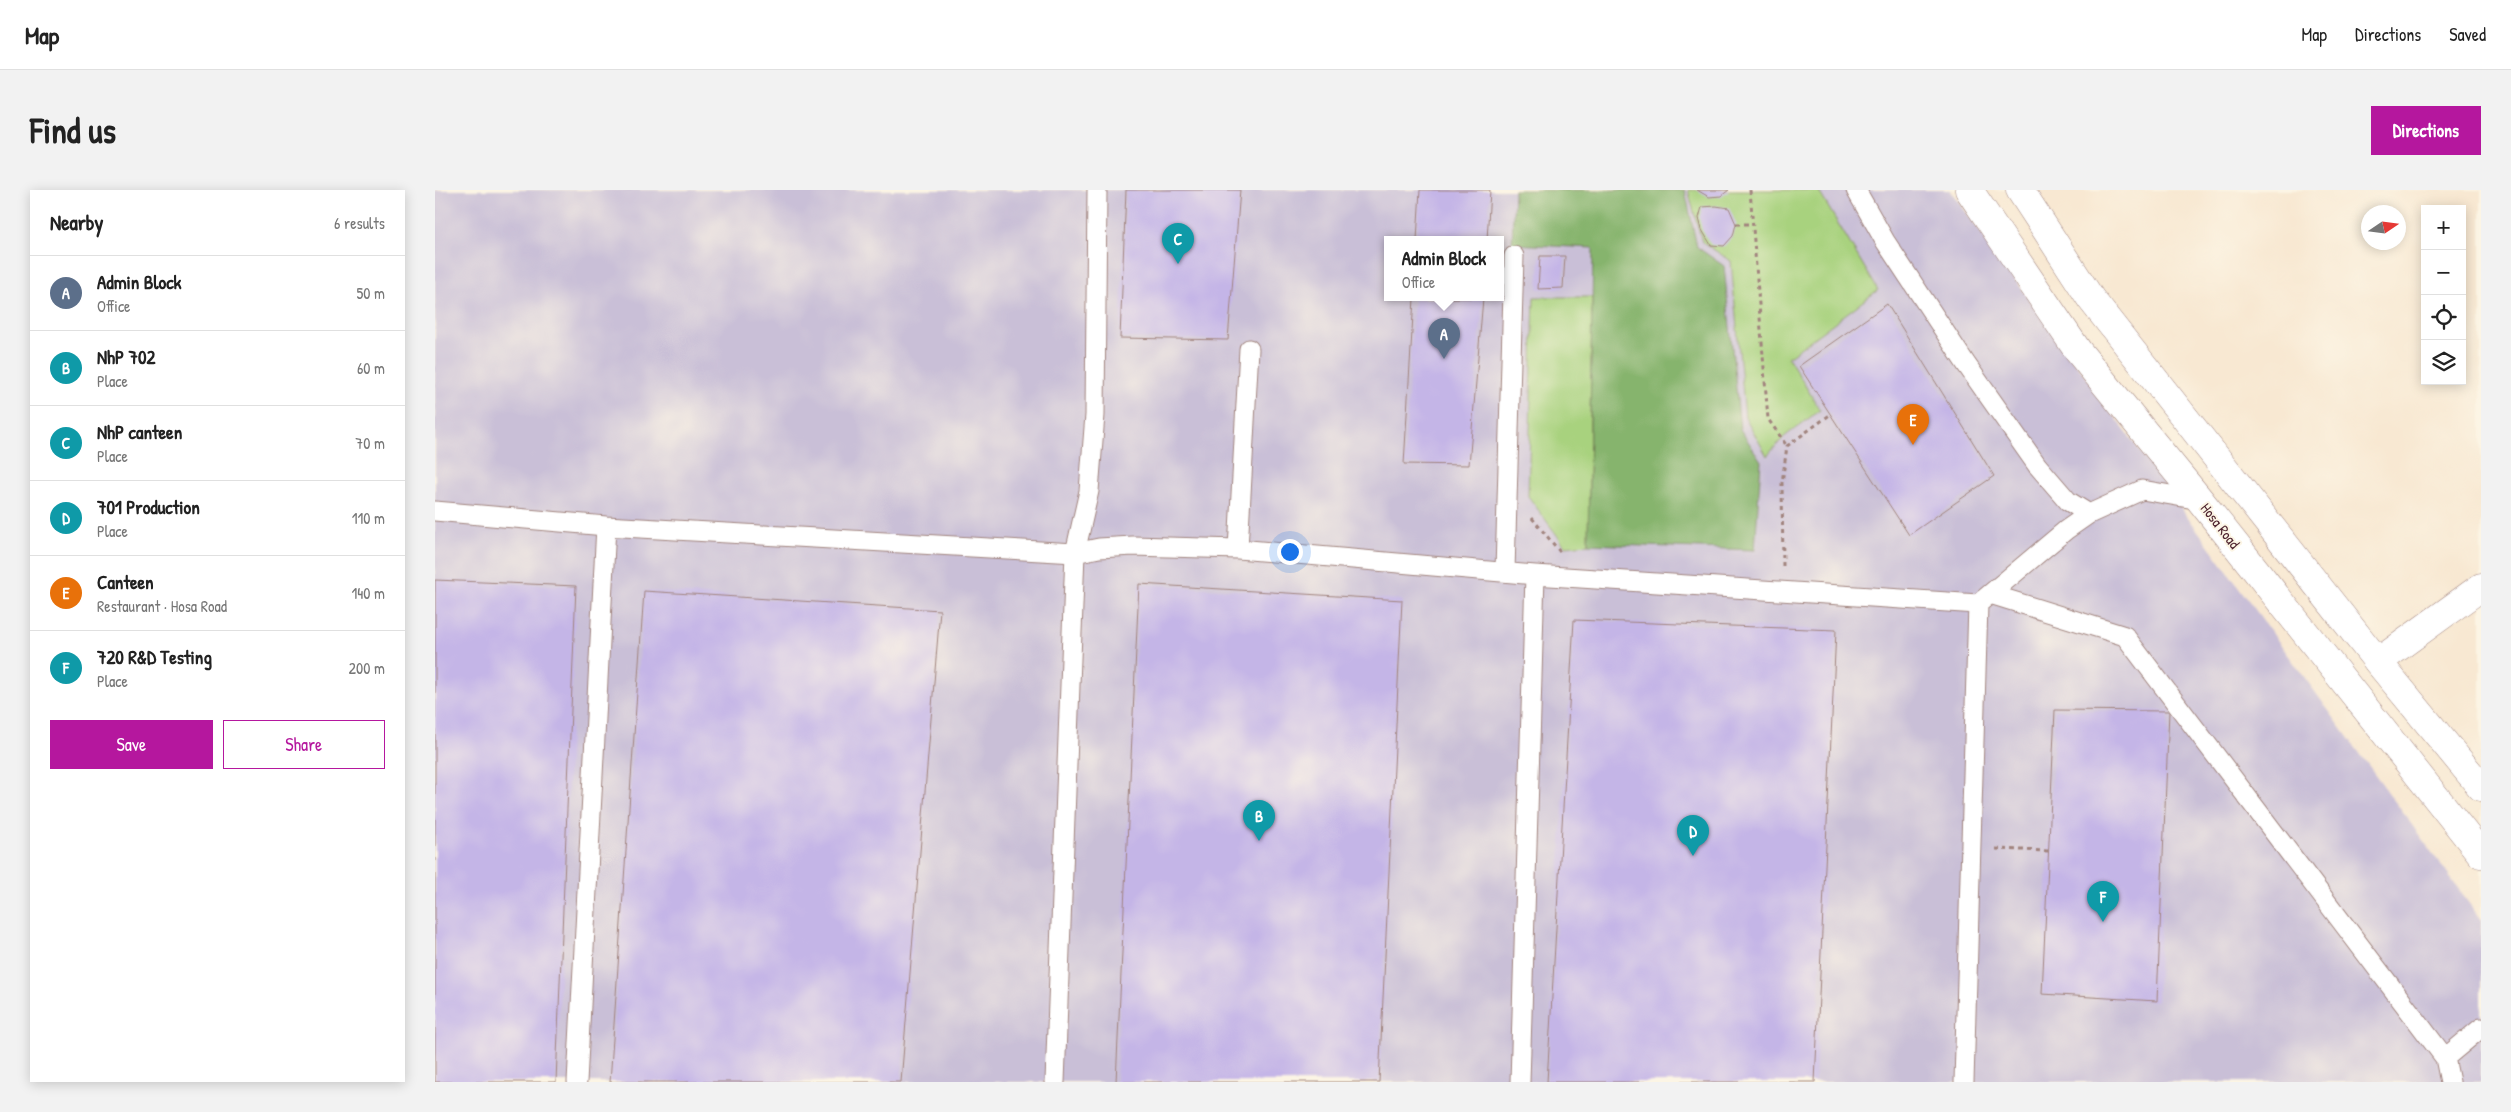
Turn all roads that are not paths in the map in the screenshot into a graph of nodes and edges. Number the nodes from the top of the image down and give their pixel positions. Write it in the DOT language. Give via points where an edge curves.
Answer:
graph roads {
  1 [pos="1097,190"];
  2 [pos="1856,190"];
  3 [pos="1969,190"];
  4 [pos="2021,190"];
  5 [pos="1514,256"];
  6 [pos="1249,349"];
  7 [pos="2200,500"];
  8 [pos="435,511"];
  9 [pos="2089,514"];
  10 [pos="606,526"];
  11 [pos="1238,549"];
  12 [pos="1075,554"];
  13 [pos="1505,571"];
  14 [pos="1535,574"];
  15 [pos="2481,587"];
  16 [pos="1984,599"];
  17 [pos="2378,662"];
  18 [pos="2481,787"];
  19 [pos="2481,854"];
  20 [pos="2481,1028"];
  21 [pos="2445,1058"];
  22 [pos="577,1082"];
  23 [pos="1055,1082"];
  24 [pos="1520,1082"];
  25 [pos="1964,1082"];
  26 [pos="2450,1082"];
  1 -- 12 [label="lane" via="1095,415 1089,491"];
  2 -- 9 [label="lane" via="1885,241 2037,465 2067,501"];
  3 -- 7 [label="main road, Hosa Road" via="2078,351"];
  4 -- 17 [label="main road" via="2091,299"];
  5 -- 13 [label="lane"];
  6 -- 11 [label="lane"];
  7 -- 9 [label="lane" via="2143,490"];
  7 -- 19 [label="main road, Hosa Road"];
  8 -- 10 [label="lane"];
  9 -- 16 [label="lane"];
  10 -- 12 [label="lane"];
  10 -- 22 [label="lane"];
  11 -- 12 [label="lane" via="1133,546 1099,548"];
  11 -- 13 [label="lane"];
  12 -- 23 [label="lane"];
  13 -- 14 [label="lane"];
  14 -- 16 [label="lane"];
  14 -- 24 [label="lane"];
  15 -- 17 [label="main road"];
  16 -- 21 [label="lane" via="2125,636"];
  16 -- 25 [label="lane"];
  17 -- 18 [label="main road"];
  20 -- 21 [label="lane"];
  21 -- 26 [label="lane"];
}
